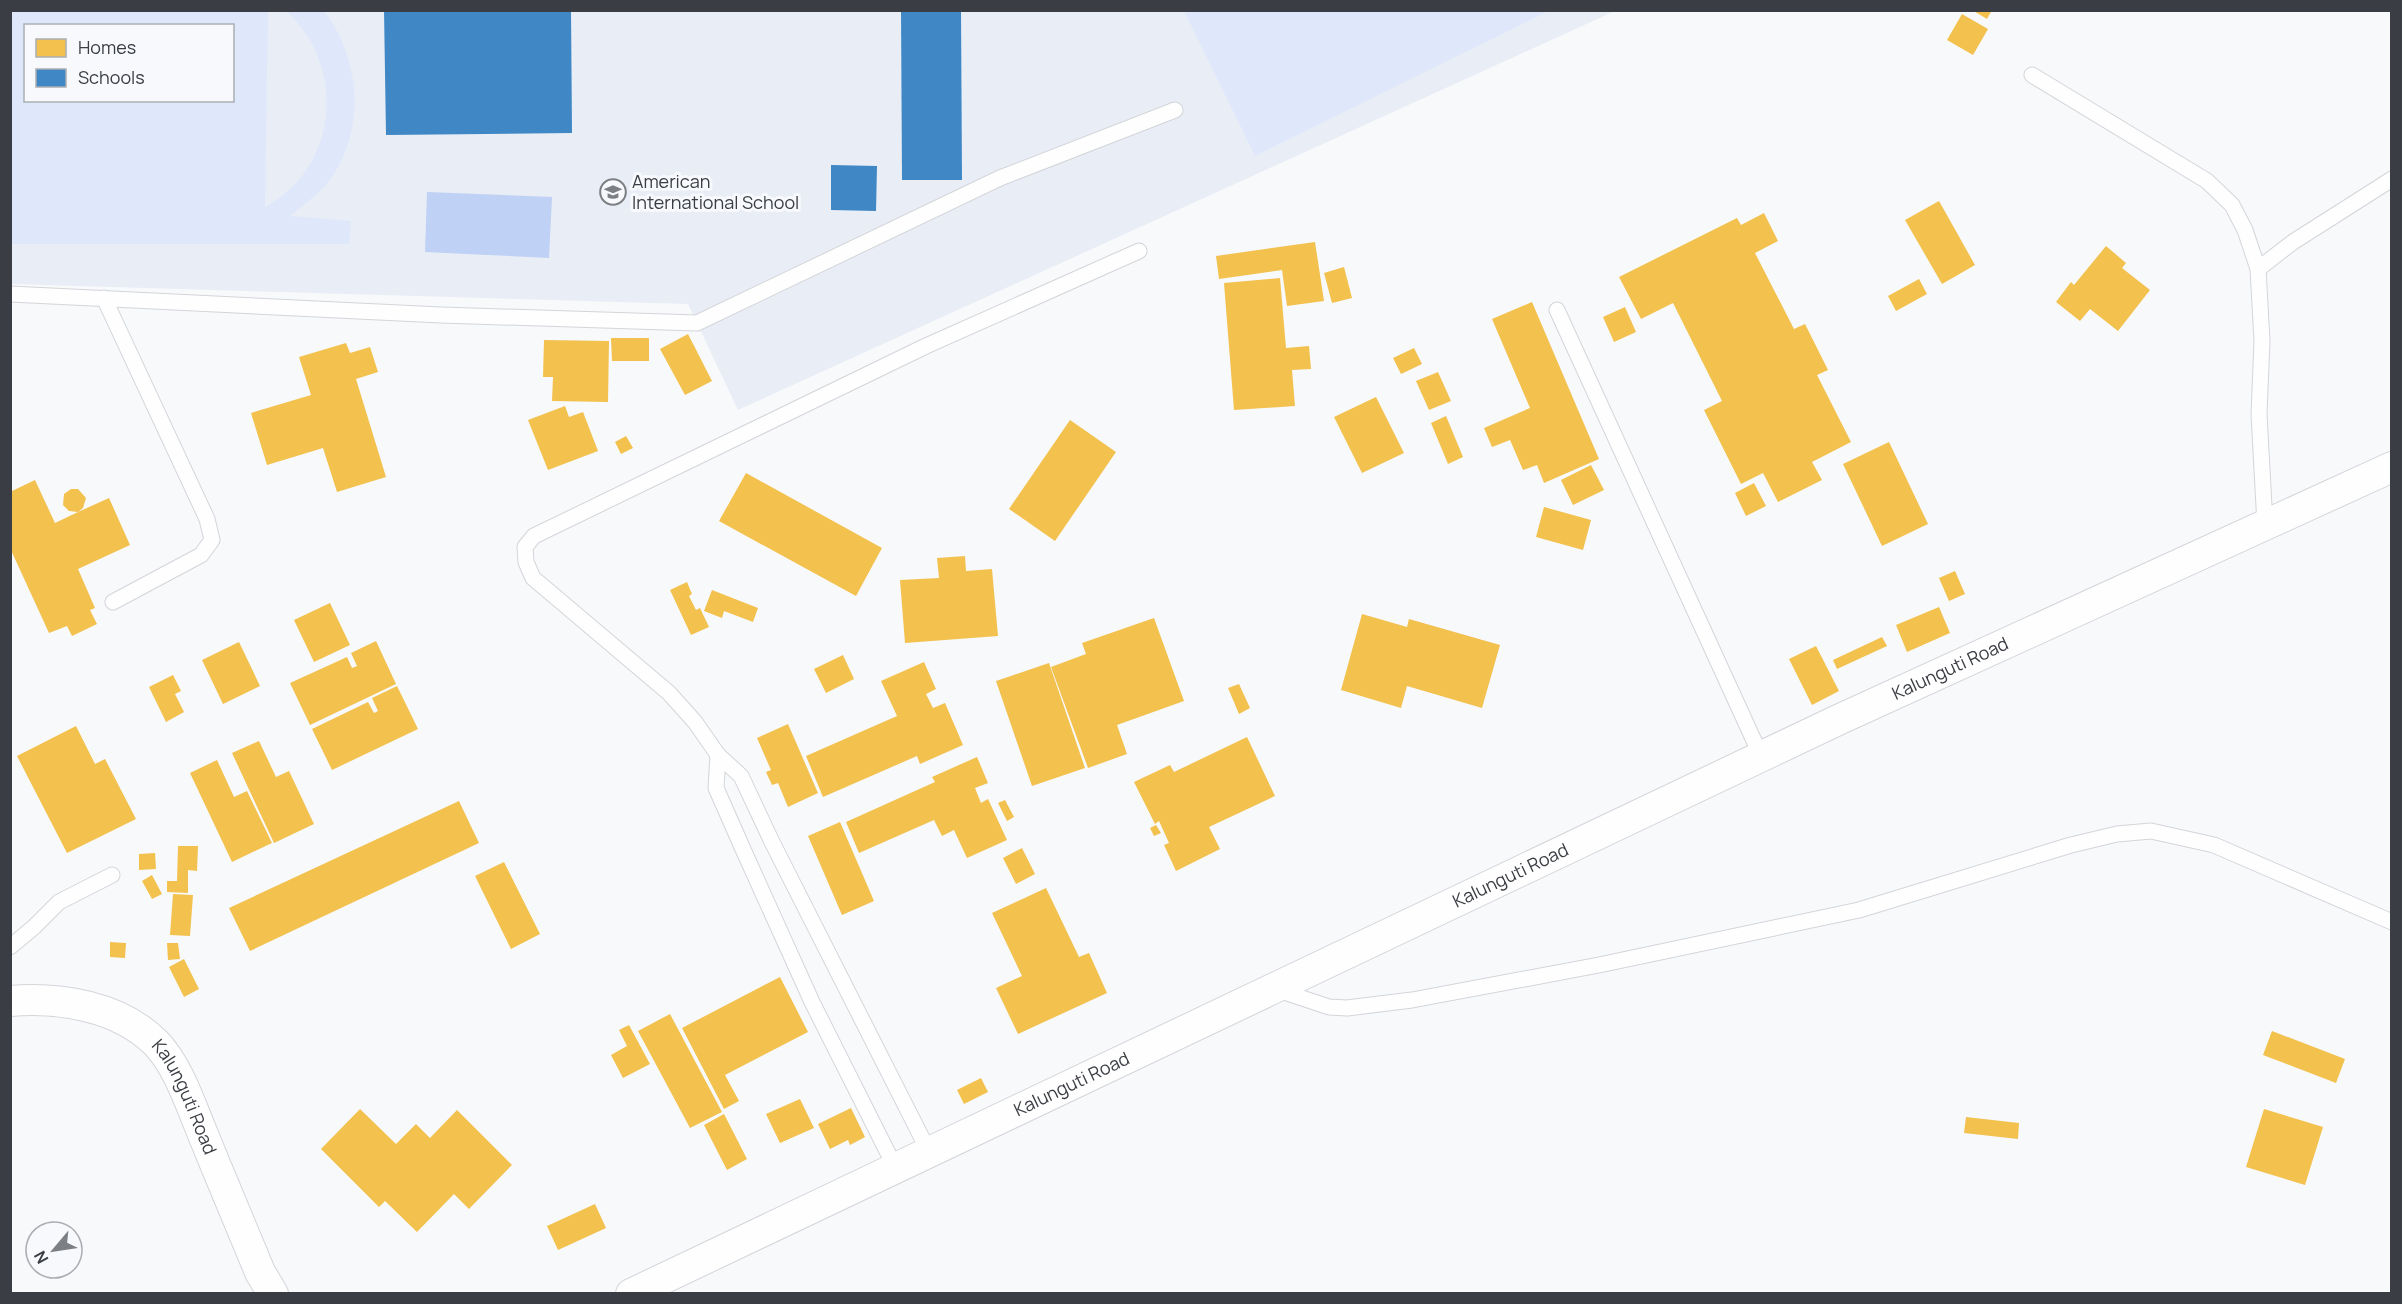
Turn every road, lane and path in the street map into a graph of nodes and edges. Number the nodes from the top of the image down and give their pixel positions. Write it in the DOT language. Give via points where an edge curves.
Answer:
graph roads {
  1 [pos="2032,75"];
  2 [pos="1175,110"];
  3 [pos="2391,179"];
  4 [pos="1139,251"];
  5 [pos="2258,269"];
  6 [pos="10,294"];
  7 [pos="104,298"];
  8 [pos="1557,310"];
  9 [pos="2391,467"];
  10 [pos="2265,525"];
  11 [pos="113,602"];
  12 [pos="718,755"];
  13 [pos="1761,756"];
  14 [pos="112,875"];
  15 [pos="2391,922"];
  16 [pos="10,947"];
  17 [pos="1272,988"];
  18 [pos="10,1001"];
  19 [pos="929,1152"];
  20 [pos="896,1167"];
  21 [pos="269,1292"];
  22 [pos="631,1293"];
  1 -- 5 [label="lane" via="2207,182 2232,205"];
  2 -- 7 [label="lane" via="1000,178 697,323"];
  3 -- 5 [label="lane"];
  4 -- 12 [label="lane" via="926,346 534,536 525,547 533,578 669,693"];
  5 -- 10 [label="lane"];
  6 -- 7 [label="lane"];
  7 -- 11 [label="lane" via="207,519 212,540 201,555"];
  8 -- 13 [label="lane"];
  9 -- 10 [label="street, Kalunguti Road"];
  10 -- 13 [label="street, Kalunguti Road"];
  12 -- 19 [label="lane" via="741,776"];
  12 -- 20 [label="lane" via="716,788 741,847 812,1002"];
  13 -- 17 [label="street, Kalunguti Road"];
  14 -- 16 [label="lane" via="59,902"];
  15 -- 17 [label="lane" via="2214,845 2151,831 2072,845 1859,910 1412,1000 1329,1007"];
  17 -- 19 [label="street, Kalunguti Road"];
  18 -- 21 [label="street, Kalunguti Road" via="93,1006 155,1042 168,1058 186,1096"];
  19 -- 20 [label="street, Kalunguti Road"];
  20 -- 22 [label="street, Kalunguti Road"];
}
